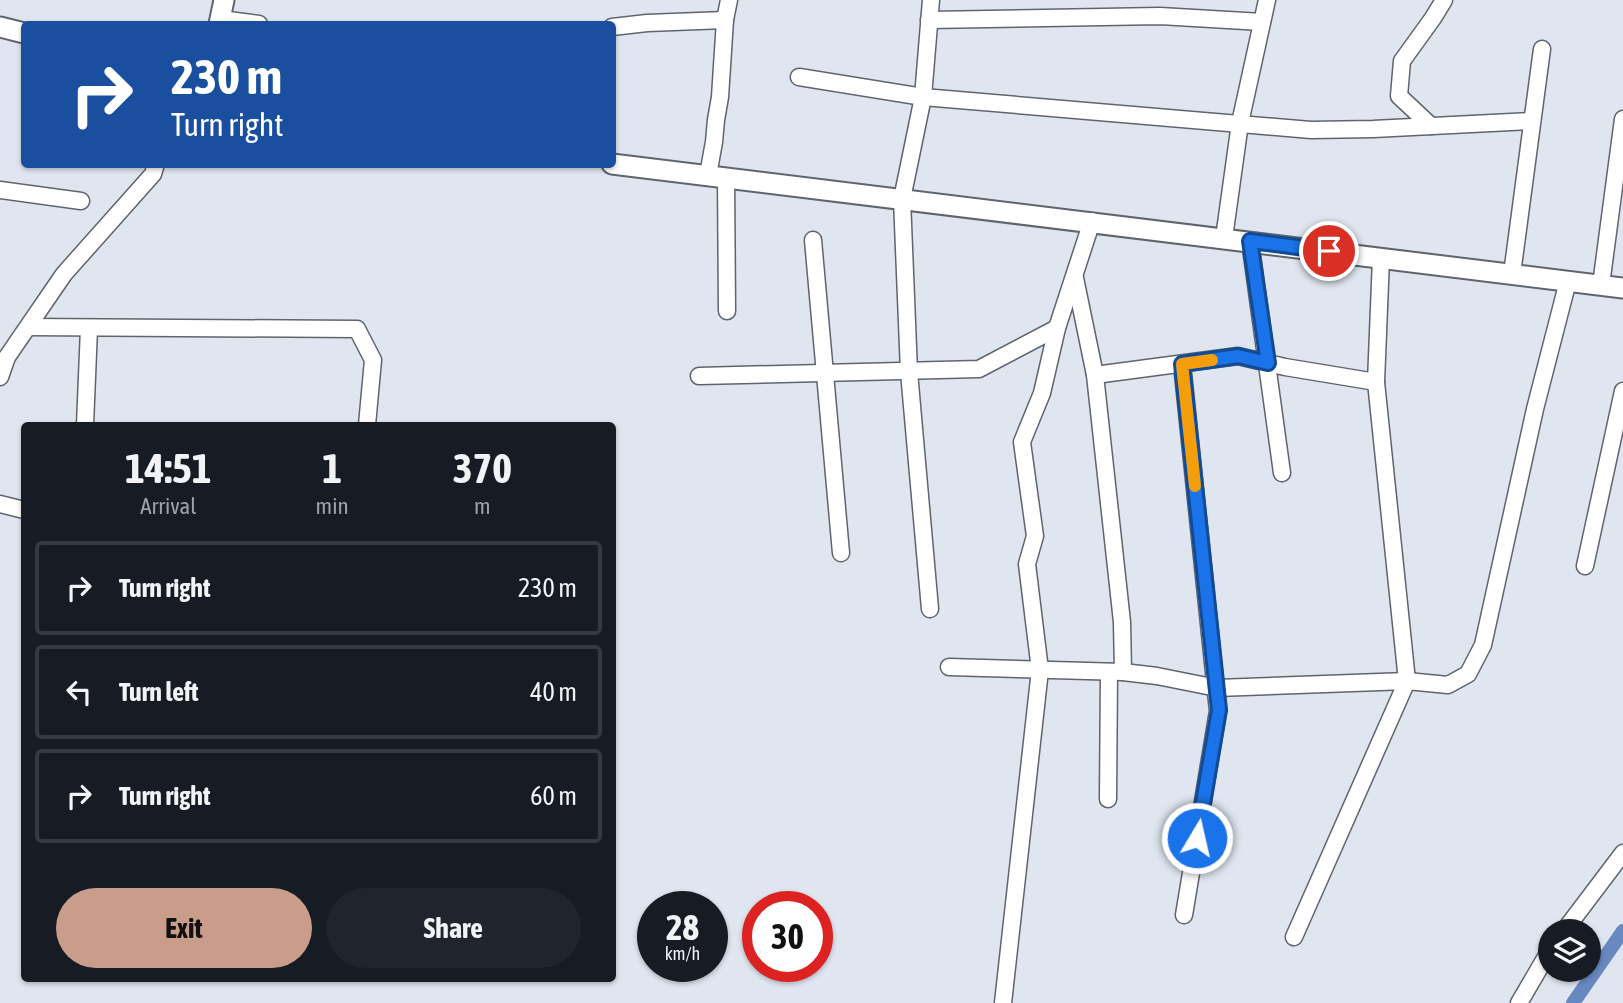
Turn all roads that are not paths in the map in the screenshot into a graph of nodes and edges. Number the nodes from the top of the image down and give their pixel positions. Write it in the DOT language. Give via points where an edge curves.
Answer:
graph roads {
  1 [pos="729,0"];
  2 [pos="931,0"];
  3 [pos="1267,0"];
  4 [pos="1444,0"];
  5 [pos="221,14"];
  6 [pos="725,20"];
  7 [pos="929,20"];
  8 [pos="248,21"];
  9 [pos="1262,22"];
  10 [pos="0,27"];
  11 [pos="616,27"];
  12 [pos="21,32"];
  13 [pos="1542,49"];
  14 [pos="799,77"];
  15 [pos="923,97"];
  16 [pos="1623,119"];
  17 [pos="1532,121"];
  18 [pos="1240,123"];
  19 [pos="1431,126"];
  20 [pos="616,163"];
  21 [pos="155,168"];
  22 [pos="717,176"];
  23 [pos="0,190"];
  24 [pos="902,199"];
  25 [pos="80,201"];
  26 [pos="1092,221"];
  27 [pos="1224,238"];
  28 [pos="813,240"];
  29 [pos="1250,241"];
  30 [pos="1381,258"];
  31 [pos="1512,274"];
  32 [pos="1075,275"];
  33 [pos="1568,281"];
  34 [pos="1601,285"];
  35 [pos="1623,288"];
  36 [pos="727,312"];
  37 [pos="28,327"];
  38 [pos="89,328"];
  39 [pos="1057,328"];
  40 [pos="1268,363"];
  41 [pos="1182,364"];
  42 [pos="1,371"];
  43 [pos="909,372"];
  44 [pos="824,373"];
  45 [pos="699,376"];
  46 [pos="1095,376"];
  47 [pos="1376,382"];
  48 [pos="1623,391"];
  49 [pos="85,422"];
  50 [pos="367,422"];
  51 [pos="1282,473"];
  52 [pos="0,505"];
  53 [pos="21,509"];
  54 [pos="841,553"];
  55 [pos="1585,566"];
  56 [pos="930,609"];
  57 [pos="949,667"];
  58 [pos="1040,670"];
  59 [pos="1116,672"];
  60 [pos="1407,681"];
  61 [pos="1217,688"];
  62 [pos="1108,799"];
  63 [pos="1623,853"];
  64 [pos="1184,915"];
  65 [pos="1573,919"];
  66 [pos="1294,937"];
  67 [pos="1538,971"];
  68 [pos="1003,1003"];
  69 [pos="1519,1003"];
  1 -- 6 [label="street"];
  2 -- 7 [label="street"];
  3 -- 9 [label="street"];
  4 -- 19 [label="street" via="1402,61 1399,80 1399,96"];
  5 -- 8 [label="street"];
  6 -- 11 [label="street"];
  6 -- 22 [label="street" via="714,142"];
  7 -- 9 [label="street" via="1160,16"];
  7 -- 15 [label="street"];
  9 -- 18 [label="street"];
  10 -- 12 [label="street"];
  13 -- 17 [label="street"];
  14 -- 15 [label="street"];
  15 -- 18 [label="street"];
  15 -- 24 [label="street"];
  16 -- 34 [label="street"];
  17 -- 19 [label="street"];
  17 -- 31 [label="street"];
  18 -- 19 [label="street" via="1311,130"];
  18 -- 27 [label="street"];
  20 -- 22 [label="street"];
  21 -- 37 [label="street" via="64,274"];
  22 -- 24 [label="street"];
  22 -- 36 [label="street"];
  23 -- 25 [label="street"];
  24 -- 26 [label="street"];
  24 -- 43 [label="street"];
  26 -- 27 [label="street"];
  26 -- 32 [label="street"];
  27 -- 29 [label="street"];
  28 -- 44 [label="street"];
  29 -- 30 [label="street"];
  29 -- 40 [label="street"];
  30 -- 31 [label="street"];
  30 -- 47 [label="street"];
  31 -- 33 [label="street"];
  32 -- 39 [label="street"];
  32 -- 46 [label="street"];
  33 -- 34 [label="street"];
  33 -- 60 [label="street" via="1483,645 1468,674 1448,685"];
  34 -- 35 [label="street"];
  37 -- 38 [label="street"];
  37 -- 42 [label="street"];
  38 -- 49 [label="street"];
  38 -- 50 [label="street" via="357,329 373,360"];
  39 -- 43 [label="street" via="979,369"];
  39 -- 58 [label="street" via="1042,393 1022,442 1035,537 1027,564"];
  40 -- 41 [label="street" via="1238,356"];
  40 -- 47 [label="street"];
  40 -- 51 [label="street"];
  41 -- 46 [label="street"];
  41 -- 61 [label="street"];
  43 -- 44 [label="street"];
  43 -- 56 [label="street"];
  44 -- 45 [label="street"];
  44 -- 54 [label="street"];
  46 -- 59 [label="street" via="1122,622"];
  47 -- 60 [label="street"];
  48 -- 55 [label="street"];
  52 -- 53 [label="street"];
  57 -- 58 [label="street"];
  58 -- 59 [label="street"];
  58 -- 68 [label="street"];
  59 -- 61 [label="street"];
  59 -- 62 [label="street"];
  60 -- 61 [label="street"];
  60 -- 66 [label="street"];
  61 -- 64 [label="street" via="1219,710"];
  63 -- 65 [label="street"];
  67 -- 69 [label="street"];
}
